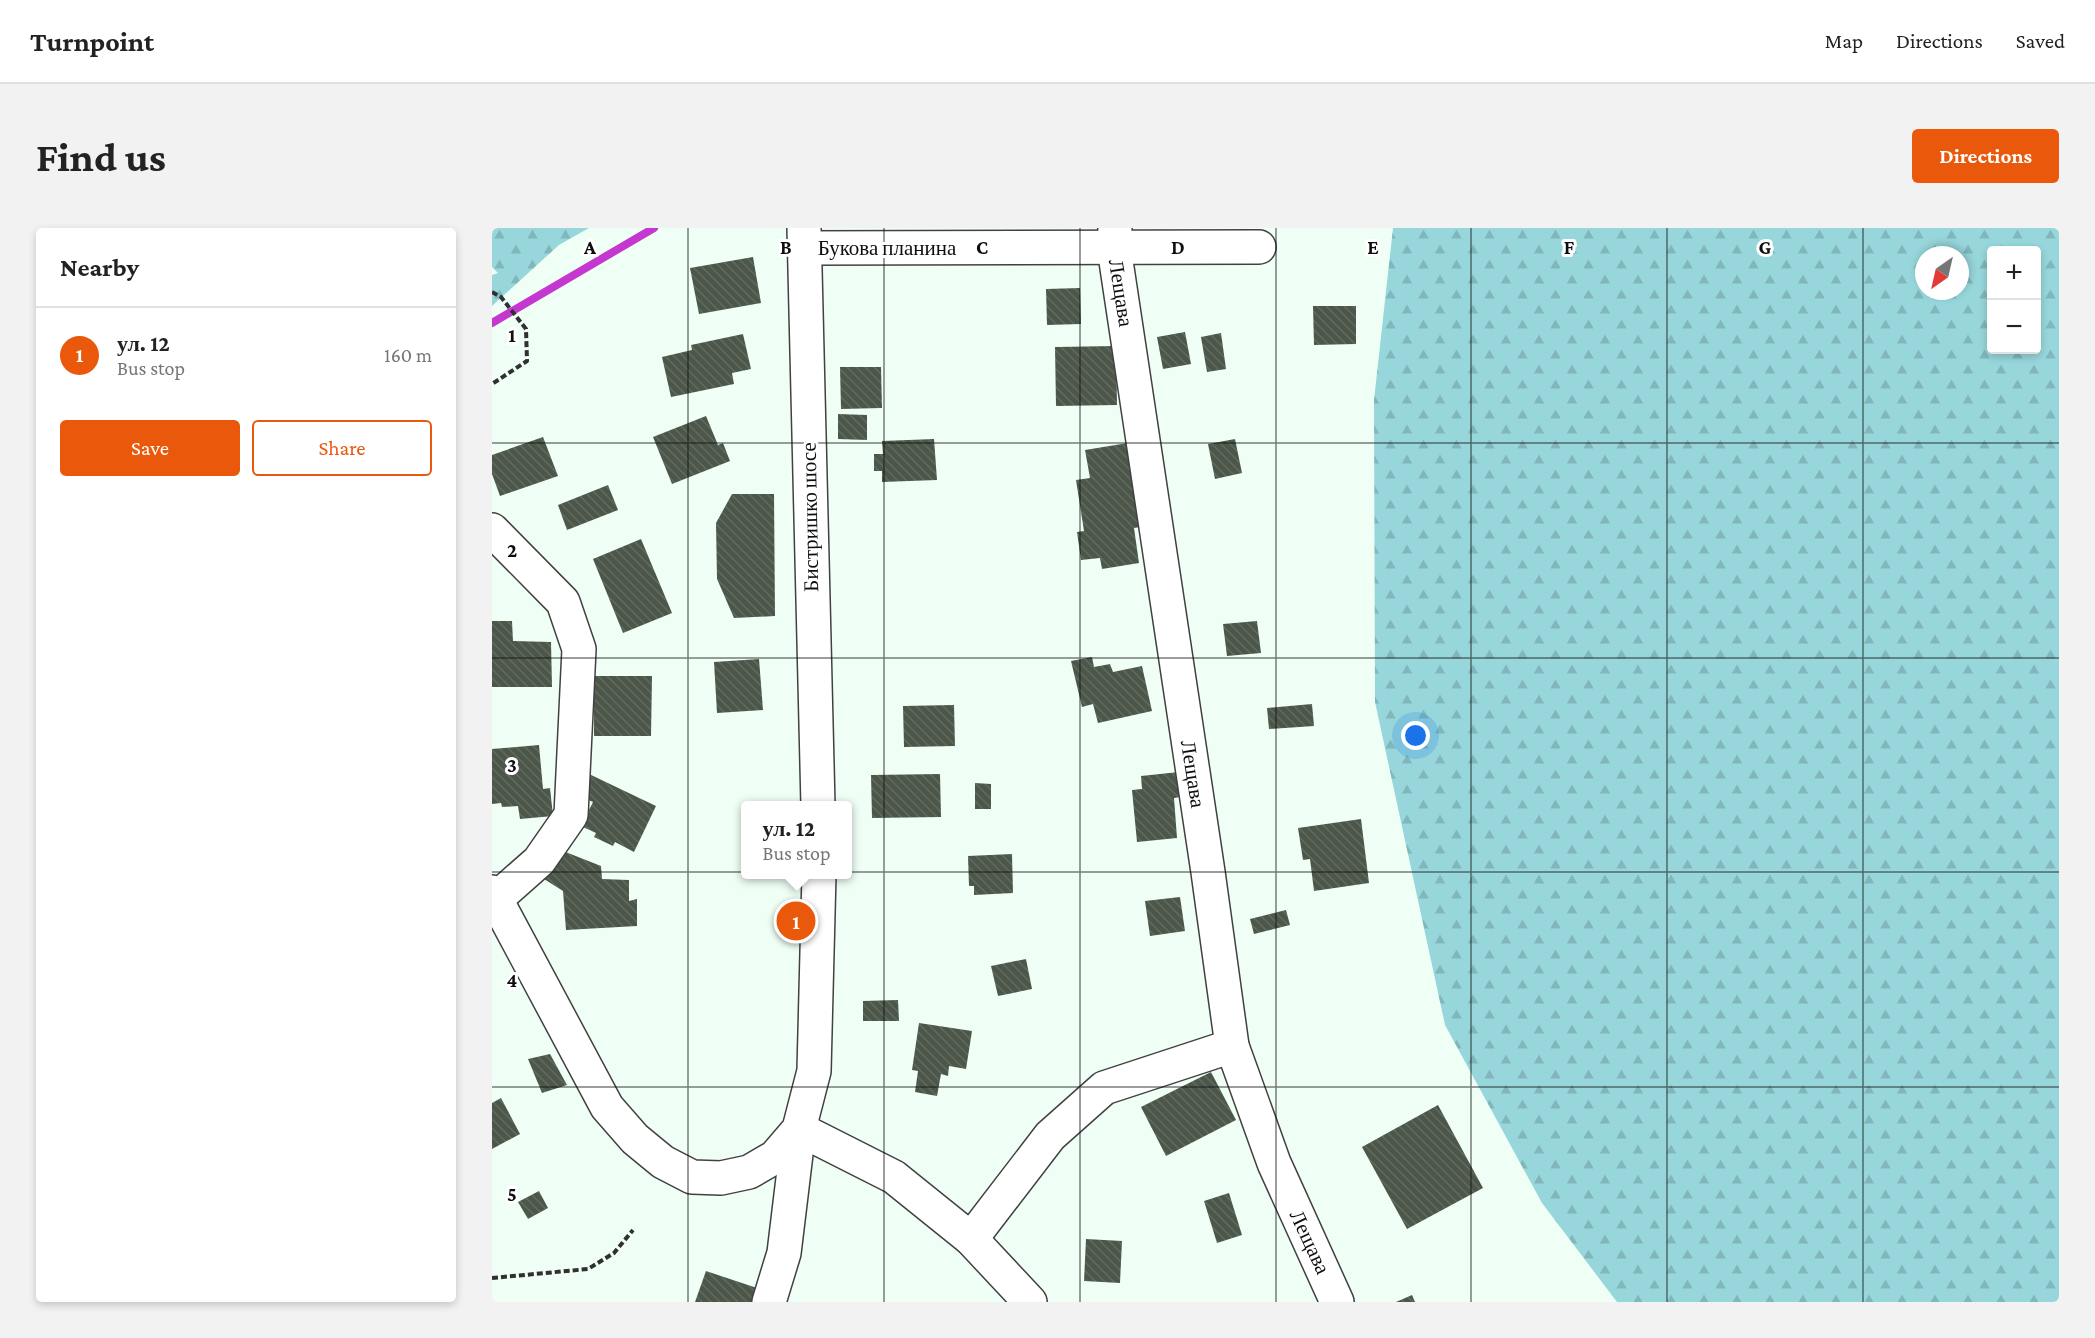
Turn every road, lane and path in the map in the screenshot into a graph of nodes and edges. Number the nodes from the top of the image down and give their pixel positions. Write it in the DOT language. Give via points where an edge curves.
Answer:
graph roads {
  1 [pos="804,238"];
  2 [pos="1114,238"];
  3 [pos="1259,247"];
  4 [pos="492,292"];
  5 [pos="492,384"];
  6 [pos="492,530"];
  7 [pos="818,801"];
  8 [pos="819,879"];
  9 [pos="494,896"];
  10 [pos="1232,1047"];
  11 [pos="799,1129"];
  12 [pos="633,1230"];
  13 [pos="971,1239"];
  14 [pos="492,1278"];
  15 [pos="769,1302"];
  16 [pos="1030,1302"];
  17 [pos="1337,1302"];
  1 -- 2 [label="street, Букова планина"];
  1 -- 7 [label="street, Бистришко шосе"];
  2 -- 3 [label="street, Букова планина"];
  2 -- 10 [label="street, Лещава"];
  4 -- 5 [label="path" via="501,297 526,329 527,361"];
  6 -- 9 [label="street" via="563,602 579,649 571,815 539,861"];
  8 -- 11 [label="street" via="814,1071"];
  9 -- 11 [label="street" via="607,1107 635,1139 663,1162 692,1177 721,1178 749,1172 775,1157"];
  10 -- 13 [label="street" via="1104,1088 1050,1136"];
  10 -- 17 [label="street, Лещава" via="1274,1163"];
  11 -- 13 [label="street" via="894,1177"];
  11 -- 15 [label="street" via="784,1253"];
  12 -- 14 [label="path" via="614,1253 588,1269"];
  13 -- 16 [label="street"];
}
